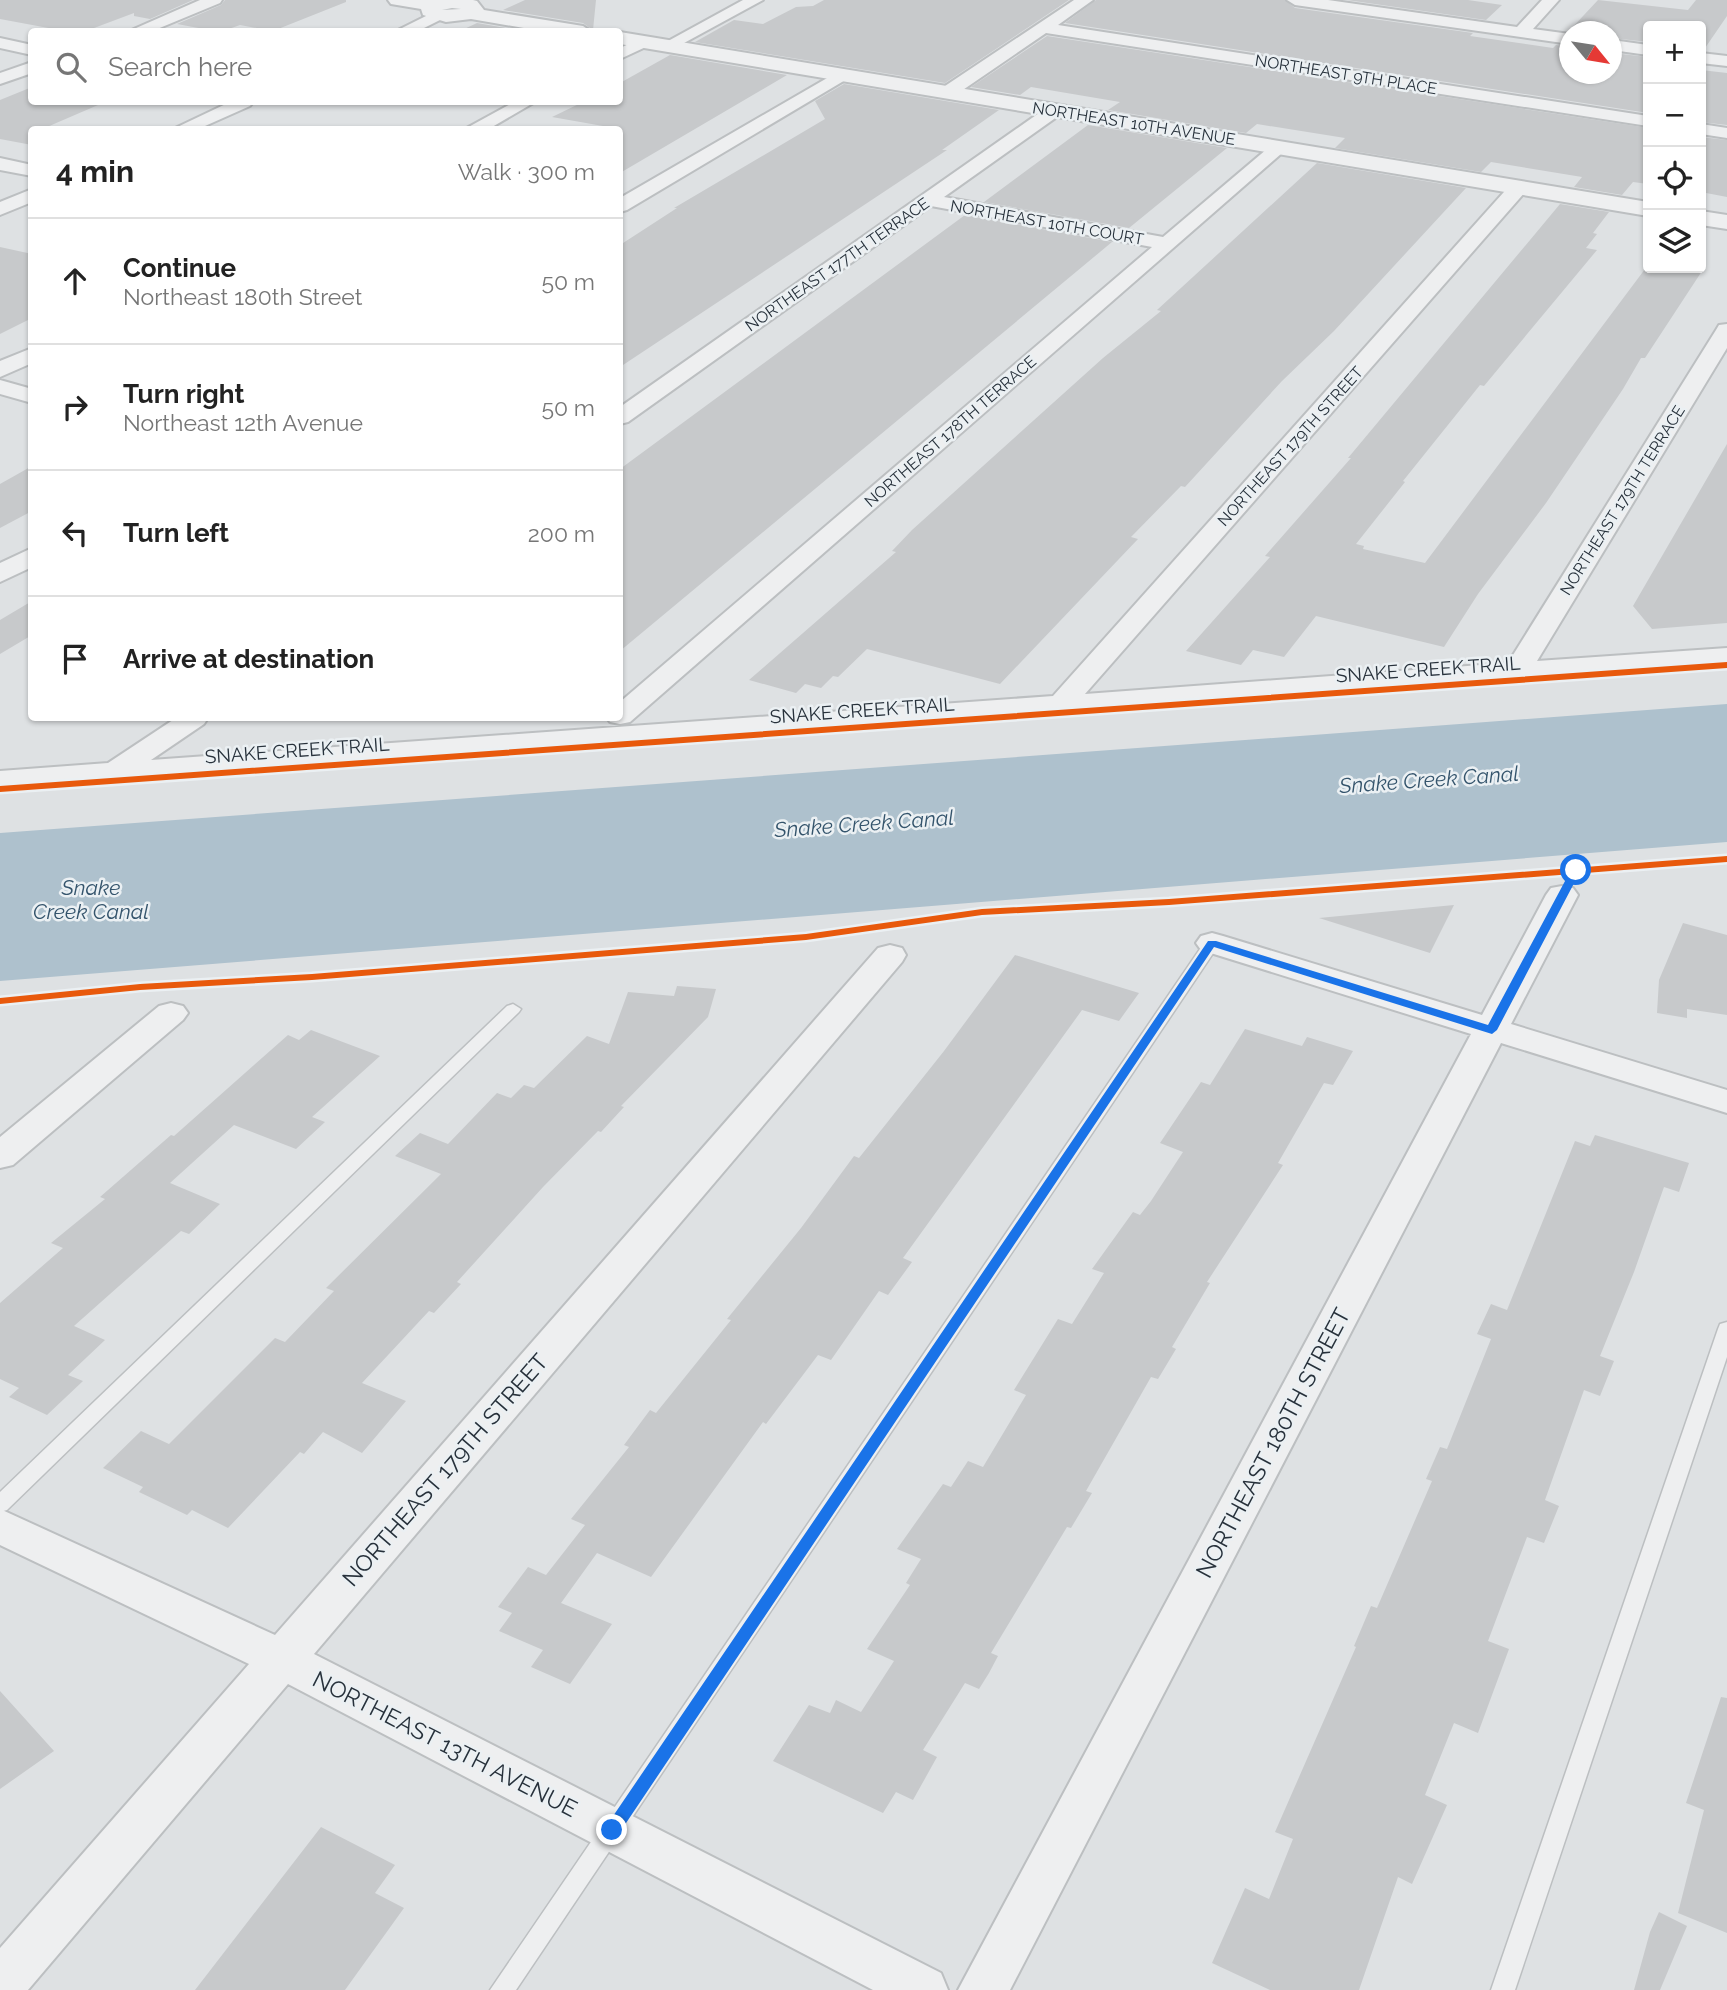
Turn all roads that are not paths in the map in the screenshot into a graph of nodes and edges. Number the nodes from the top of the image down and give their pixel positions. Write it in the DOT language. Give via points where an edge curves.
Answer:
graph roads {
  1 [pos="214,0"];
  2 [pos="397,0"];
  3 [pos="755,0"];
  4 [pos="1085,0"];
  5 [pos="1295,0"];
  6 [pos="1552,0"];
  7 [pos="1317,1"];
  8 [pos="469,5"];
  9 [pos="436,11"];
  10 [pos="145,28"];
  11 [pos="408,28"];
  12 [pos="566,28"];
  13 [pos="1044,28"];
  14 [pos="1521,32"];
  15 [pos="1559,37"];
  16 [pos="623,38"];
  17 [pos="644,42"];
  18 [pos="0,43"];
  19 [pos="667,46"];
  20 [pos="1622,46"];
  21 [pos="28,49"];
  22 [pos="1643,49"];
  23 [pos="623,52"];
  24 [pos="1706,59"];
  25 [pos="1727,61"];
  26 [pos="28,68"];
  27 [pos="841,75"];
  28 [pos="0,79"];
  29 [pos="948,92"];
  30 [pos="237,105"];
  31 [pos="521,105"];
  32 [pos="1055,110"];
  33 [pos="1643,120"];
  34 [pos="189,126"];
  35 [pos="480,126"];
  36 [pos="1706,130"];
  37 [pos="1727,133"];
  38 [pos="1280,147"];
  39 [pos="0,164"];
  40 [pos="28,170"];
  41 [pos="1519,187"];
  42 [pos="28,197"];
  43 [pos="927,200"];
  44 [pos="623,204"];
  45 [pos="1643,208"];
  46 [pos="0,209"];
  47 [pos="1706,219"];
  48 [pos="1727,222"];
  49 [pos="1168,244"];
  50 [pos="1727,330"];
  51 [pos="28,356"];
  52 [pos="0,370"];
  53 [pos="0,387"];
  54 [pos="28,395"];
  55 [pos="623,415"];
  56 [pos="28,558"];
  57 [pos="0,574"];
  58 [pos="1727,656"];
  59 [pos="1517,671"];
  60 [pos="1060,705"];
  61 [pos="623,713"];
  62 [pos="190,721"];
  63 [pos="613,721"];
  64 [pos="594,737"];
  65 [pos="118,771"];
  66 [pos="0,780"];
  67 [pos="1562,895"];
  68 [pos="1212,943"];
  69 [pos="890,955"];
  70 [pos="513,1009"];
  71 [pos="171,1013"];
  72 [pos="1492,1030"];
  73 [pos="1727,1102"];
  74 [pos="0,1156"];
  75 [pos="1727,1329"];
  76 [pos="0,1504"];
  77 [pos="0,1526"];
  78 [pos="282,1659"];
  79 [pos="612,1830"];
  80 [pos="7,1963"];
  81 [pos="502,1990"];
  82 [pos="923,1990"];
  83 [pos="983,1990"];
  84 [pos="1503,1990"];
  1 -- 10 [label="street"];
  2 -- 9 [label="street"];
  3 -- 19 [label="street"];
  4 -- 13 [label="street"];
  5 -- 7 [label="street"];
  6 -- 14 [label="street"];
  7 -- 14 [label="street"];
  8 -- 9 [label="street"];
  8 -- 12 [label="street"];
  9 -- 11 [label="street"];
  13 -- 29 [label="street"];
  13 -- 33 [label="street, NORTHEAST 9TH PLACE"];
  14 -- 15 [label="street"];
  16 -- 17 [label="street, NORTHEAST 10TH AVENUE"];
  17 -- 19 [label="street, NORTHEAST 10TH AVENUE"];
  17 -- 23 [label="street"];
  18 -- 21 [label="street"];
  19 -- 27 [label="street, NORTHEAST 10TH AVENUE"];
  20 -- 22 [label="street"];
  24 -- 25 [label="street"];
  26 -- 28 [label="street"];
  27 -- 29 [label="street, NORTHEAST 10TH AVENUE"];
  27 -- 44 [label="street"];
  29 -- 32 [label="street, NORTHEAST 10TH AVENUE"];
  30 -- 34 [label="street"];
  31 -- 35 [label="street"];
  32 -- 38 [label="street, NORTHEAST 10TH AVENUE"];
  32 -- 43 [label="street, NORTHEAST 177TH TERRACE"];
  36 -- 37 [label="street"];
  38 -- 41 [label="street, NORTHEAST 10TH AVENUE"];
  38 -- 49 [label="street, NORTHEAST 178TH TERRACE"];
  39 -- 40 [label="street"];
  41 -- 45 [label="street, NORTHEAST 10TH AVENUE"];
  41 -- 60 [label="street, NORTHEAST 179TH STREET"];
  42 -- 46 [label="street"];
  43 -- 49 [label="street, NORTHEAST 10TH COURT"];
  43 -- 55 [label="street, NORTHEAST 177TH TERRACE"];
  47 -- 48 [label="street"];
  49 -- 61 [label="street, NORTHEAST 178TH TERRACE"];
  50 -- 59 [label="street, NORTHEAST 179TH TERRACE"];
  51 -- 52 [label="street"];
  53 -- 54 [label="street"];
  56 -- 57 [label="street"];
  58 -- 59 [label="street"];
  59 -- 60 [label="street"];
  60 -- 64 [label="street"];
  62 -- 65 [label="street"];
  63 -- 64 [label="street, NORTHEAST 178TH TERRACE"];
  64 -- 65 [label="street"];
  65 -- 66 [label="street"];
  67 -- 72 [label="street, NORTHEAST 180TH STREET"];
  68 -- 72 [label="street"];
  68 -- 79 [label="lane"];
  69 -- 78 [label="street, NORTHEAST 179TH STREET"];
  70 -- 76 [label="lane"];
  71 -- 74 [label="street"];
  72 -- 73 [label="street"];
  72 -- 83 [label="street, NORTHEAST 180TH STREET"];
  75 -- 84 [label="lane"];
  77 -- 78 [label="street, NORTHEAST 13TH AVENUE"];
  78 -- 79 [label="street, NORTHEAST 13TH AVENUE"];
  78 -- 80 [label="street, NORTHEAST 179TH STREET"];
  79 -- 81 [label="lane"];
  79 -- 82 [label="street, NORTHEAST 13TH AVENUE"];
}
